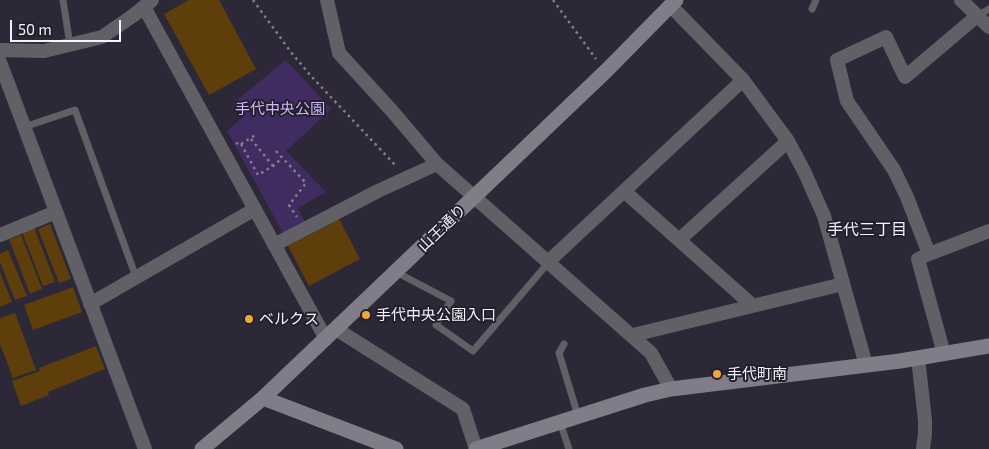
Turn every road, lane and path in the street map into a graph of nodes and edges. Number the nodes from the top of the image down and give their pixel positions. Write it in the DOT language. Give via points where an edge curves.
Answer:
graph roads {
  1 [pos="63,0"];
  2 [pos="253,0"];
  3 [pos="327,0"];
  4 [pos="553,0"];
  5 [pos="816,0"];
  6 [pos="961,0"];
  7 [pos="674,3"];
  8 [pos="148,4"];
  9 [pos="812,10"];
  10 [pos="983,13"];
  11 [pos="989,27"];
  12 [pos="70,44"];
  13 [pos="0,50"];
  14 [pos="0,62"];
  15 [pos="606,71"];
  16 [pos="743,80"];
  17 [pos="24,127"];
  18 [pos="257,134"];
  19 [pos="251,139"];
  20 [pos="788,141"];
  21 [pos="241,144"];
  22 [pos="232,146"];
  23 [pos="276,151"];
  24 [pos="282,158"];
  25 [pos="437,164"];
  26 [pos="273,166"];
  27 [pos="407,177"];
  28 [pos="624,191"];
  29 [pos="475,196"];
  30 [pos="255,209"];
  31 [pos="56,212"];
  32 [pos="304,230"];
  33 [pos="989,231"];
  34 [pos="0,234"];
  35 [pos="679,240"];
  36 [pos="274,245"];
  37 [pos="929,254"];
  38 [pos="549,262"];
  39 [pos="396,272"];
  40 [pos="136,277"];
  41 [pos="843,284"];
  42 [pos="90,304"];
  43 [pos="752,305"];
  44 [pos="331,334"];
  45 [pos="632,335"];
  46 [pos="564,344"];
  47 [pos="989,346"];
  48 [pos="944,354"];
  49 [pos="918,358"];
  50 [pos="866,365"];
  51 [pos="671,389"];
  52 [pos="263,398"];
  53 [pos="578,416"];
  54 [pos="560,422"];
  55 [pos="145,449"];
  56 [pos="202,449"];
  57 [pos="396,449"];
  58 [pos="476,449"];
  59 [pos="569,449"];
  60 [pos="923,449"];
  1 -- 12 [label="lane"];
  2 -- 27 [label="path" via="311,76"];
  3 -- 25 [label="street" via="339,53"];
  4 -- 15 [label="path"];
  5 -- 9 [label="lane"];
  6 -- 10 [label="street"];
  7 -- 15 [label="street, 山王通り"];
  7 -- 16 [label="street"];
  8 -- 12 [label="street" via="102,37"];
  8 -- 30 [label="street"];
  10 -- 11 [label="street"];
  10 -- 37 [label="street" via="905,77 886,37 837,60 847,102 894,170"];
  12 -- 13 [label="street" via="44,51"];
  14 -- 17 [label="street"];
  15 -- 29 [label="street, 山王通り"];
  16 -- 20 [label="street"];
  16 -- 28 [label="street"];
  17 -- 31 [label="street"];
  17 -- 40 [label="lane" via="75,110"];
  18 -- 19 [label="path"];
  19 -- 21 [label="path"];
  19 -- 26 [label="path"];
  20 -- 35 [label="street"];
  20 -- 41 [label="street" via="824,216"];
  21 -- 22 [label="path"];
  21 -- 26 [label="path" via="258,175"];
  23 -- 24 [label="path"];
  24 -- 26 [label="path"];
  24 -- 32 [label="path" via="306,183 290,205"];
  25 -- 27 [label="street"];
  25 -- 29 [label="street"];
  27 -- 32 [label="street"];
  28 -- 35 [label="street"];
  28 -- 38 [label="street"];
  29 -- 38 [label="street"];
  29 -- 39 [label="street, 山王通り"];
  30 -- 36 [label="street"];
  30 -- 40 [label="street"];
  31 -- 34 [label="street"];
  31 -- 42 [label="street"];
  32 -- 36 [label="street"];
  33 -- 37 [label="street"];
  35 -- 43 [label="street"];
  36 -- 44 [label="street"];
  37 -- 48 [label="street" via="918,259"];
  38 -- 39 [label="lane" via="473,351 436,325 451,300"];
  38 -- 45 [label="street"];
  39 -- 44 [label="street, 山王通り"];
  40 -- 42 [label="street"];
  41 -- 43 [label="street"];
  41 -- 50 [label="street"];
  42 -- 55 [label="street"];
  43 -- 45 [label="street"];
  44 -- 52 [label="street, 山王通り"];
  44 -- 58 [label="street" via="463,409"];
  45 -- 51 [label="street" via="651,353"];
  46 -- 53 [label="lane" via="559,353"];
  47 -- 48 [label="street"];
  48 -- 49 [label="street"];
  49 -- 50 [label="street"];
  49 -- 60 [label="street" via="925,420"];
  50 -- 51 [label="street"];
  51 -- 53 [label="street"];
  52 -- 56 [label="street, 山王通り"];
  52 -- 57 [label="street"];
  53 -- 54 [label="street"];
  54 -- 58 [label="street"];
  54 -- 59 [label="lane"];
}
